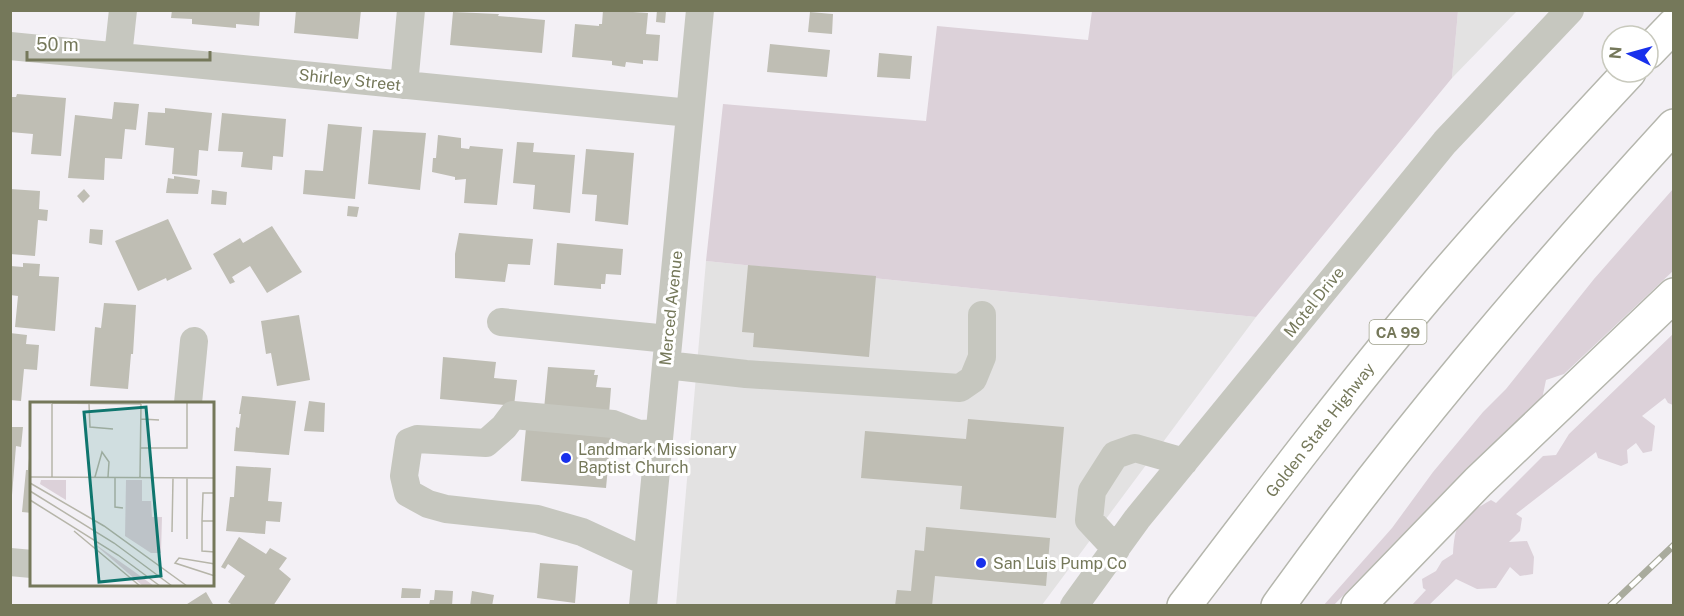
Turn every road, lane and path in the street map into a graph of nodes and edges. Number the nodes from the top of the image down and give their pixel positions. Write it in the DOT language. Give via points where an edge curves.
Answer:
graph roads {
  1 [pos="123,10"];
  2 [pos="411,10"];
  3 [pos="700,10"];
  4 [pos="1570,10"];
  5 [pos="1674,25"];
  6 [pos="1660,40"];
  7 [pos="10,46"];
  8 [pos="118,56"];
  9 [pos="1618,84"];
  10 [pos="404,85"];
  11 [pos="690,113"];
  12 [pos="1674,126"];
  13 [pos="1674,295"];
  14 [pos="981,315"];
  15 [pos="501,322"];
  16 [pos="194,341"];
  17 [pos="667,352"];
  18 [pos="188,402"];
  19 [pos="659,432"];
  20 [pos="1184,462"];
  21 [pos="1116,549"];
  22 [pos="10,562"];
  23 [pos="647,562"];
  24 [pos="30,564"];
  25 [pos="643,606"];
  26 [pos="1074,606"];
  27 [pos="1184,606"];
  28 [pos="1278,606"];
  29 [pos="1358,606"];
  1 -- 8 [label="street"];
  2 -- 10 [label="street"];
  3 -- 11 [label="street, Merced Avenue"];
  4 -- 20 [label="street, Motel Drive" via="1445,142"];
  5 -- 6 [label="highway"];
  7 -- 8 [label="street, Shirley Street"];
  8 -- 10 [label="street, Shirley Street"];
  9 -- 27 [label="highway, Golden State Highway / CA 99" via="1428,295 1314,435"];
  10 -- 11 [label="street, Shirley Street"];
  11 -- 17 [label="street, Merced Avenue"];
  12 -- 28 [label="highway" via="1435,400"];
  13 -- 29 [label="highway" via="1478,482"];
  14 -- 17 [label="street" via="982,357 973,379 960,388 746,374"];
  15 -- 17 [label="street"];
  16 -- 18 [label="street"];
  17 -- 19 [label="street, Merced Avenue"];
  19 -- 23 [label="street, Merced Avenue"];
  19 -- 23 [label="street" via="639,434 613,424 513,415 486,443 417,439 410,442 404,476 408,493 428,504 537,519 582,532"];
  20 -- 21 [label="street, Motel Drive"];
  20 -- 21 [label="street" via="1135,448 1115,455 1092,490 1089,520"];
  21 -- 26 [label="street, Motel Drive"];
  22 -- 24 [label="street"];
  23 -- 25 [label="street, Merced Avenue"];
}
